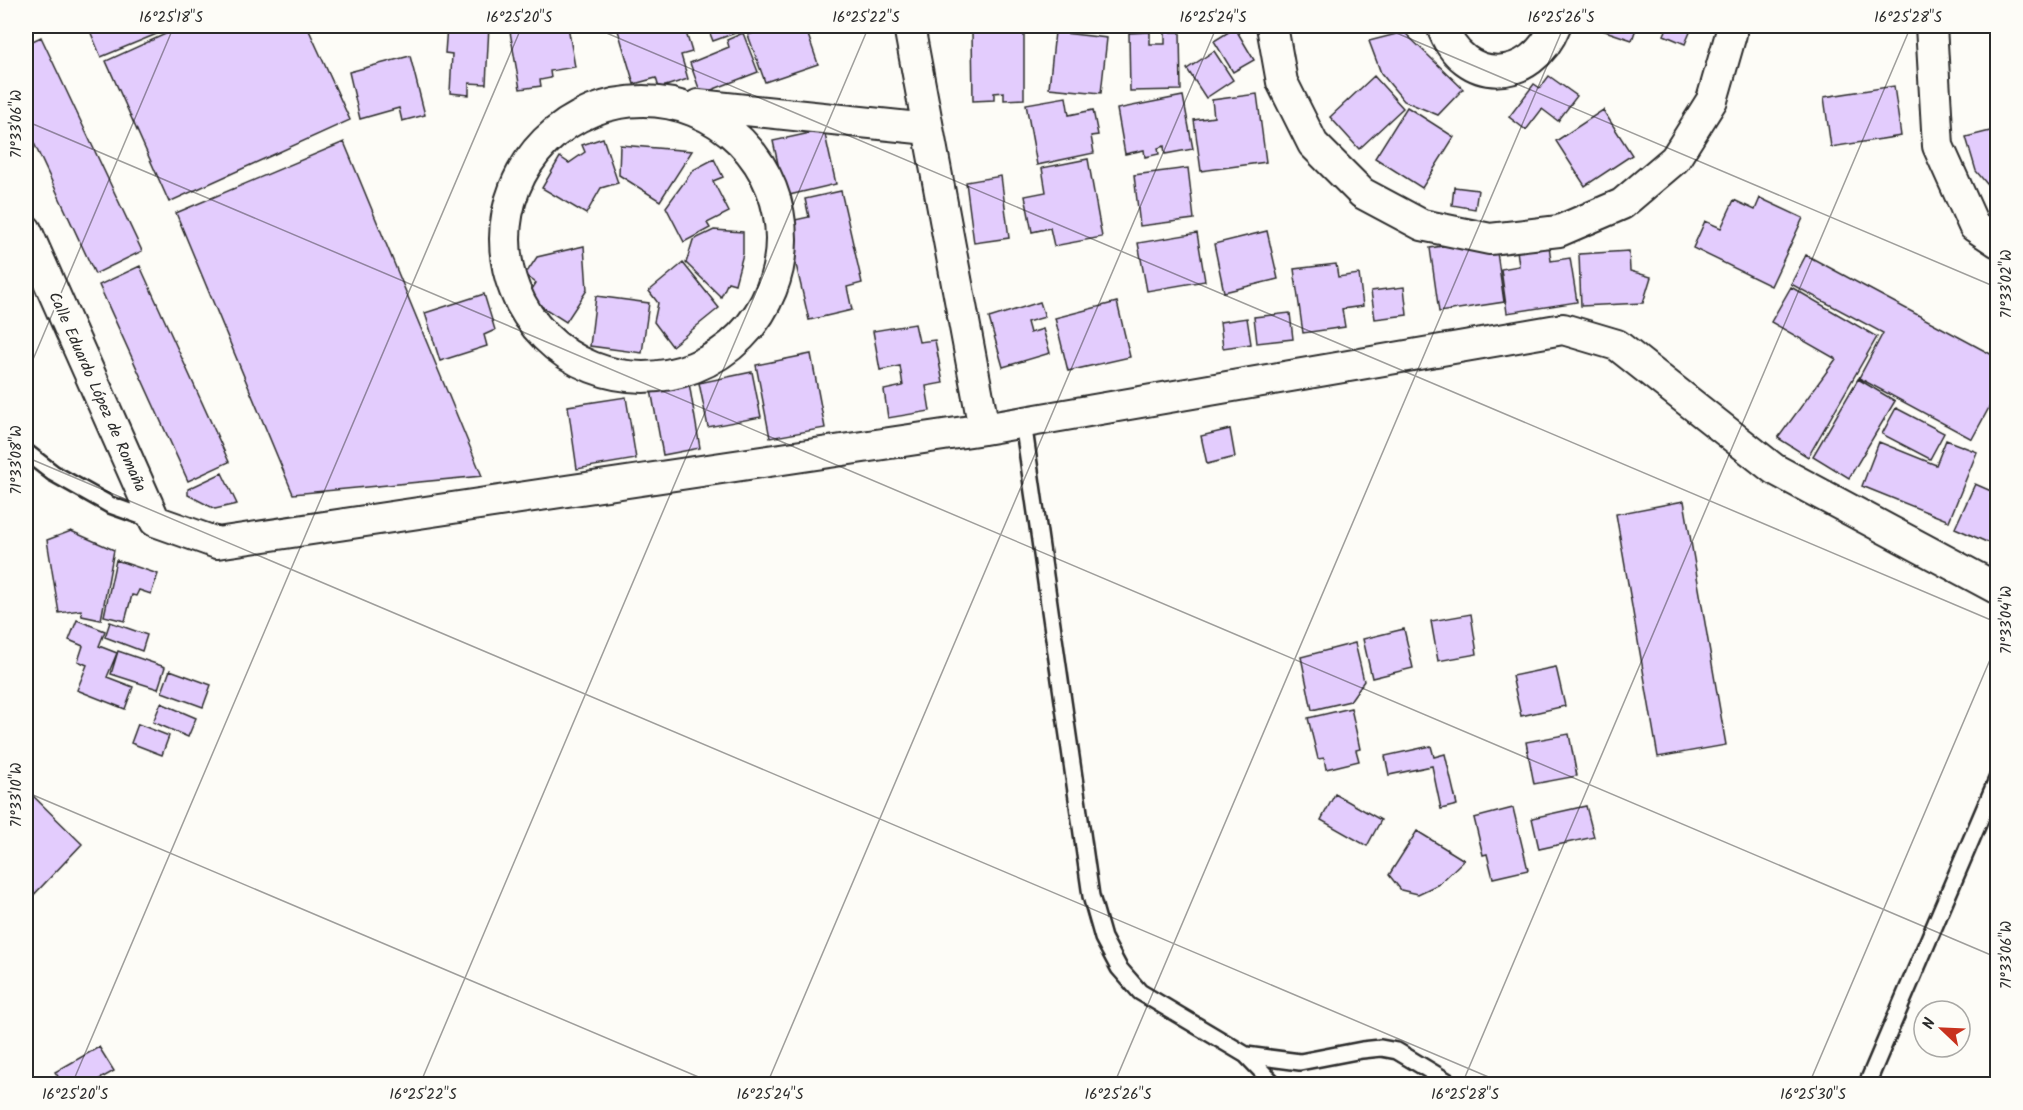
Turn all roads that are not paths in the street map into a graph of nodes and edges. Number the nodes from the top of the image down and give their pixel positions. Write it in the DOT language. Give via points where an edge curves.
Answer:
graph roads {
  1 [pos="909,26"];
  2 [pos="1272,26"];
  3 [pos="1442,26"];
  4 [pos="1555,26"];
  5 [pos="1731,26"];
  6 [pos="1931,26"];
  7 [pos="679,104"];
  8 [pos="928,129"];
  9 [pos="26,230"];
  10 [pos="1998,242"];
  11 [pos="1023,422"];
  12 [pos="984,429"];
  13 [pos="26,452"];
  14 [pos="155,522"];
  15 [pos="1998,589"];
  16 [pos="1998,777"];
  17 [pos="1246,1055"];
  18 [pos="1274,1084"];
  19 [pos="1452,1084"];
  20 [pos="1867,1084"];
  1 -- 8 [label="street"];
  2 -- 5 [label="street" via="1282,82 1313,144 1362,192 1422,225 1490,239 1559,231 1622,204 1675,159 1712,100"];
  3 -- 4 [label="street" via="1455,52 1467,62 1497,71 1513,69 1540,53"];
  6 -- 10 [label="street" via="1938,146 1974,226"];
  7 -- 7 [label="street" via="635,100 593,109 555,131 526,164 509,204 505,248 514,291 536,328 569,357 609,374 657,378 704,364 742,336 770,296 782,249 777,201 757,157 723,123"];
  7 -- 8 [label="street"];
  8 -- 12 [label="street"];
  9 -- 14 [label="street, Calle Eduardo López de Romaña"];
  11 -- 12 [label="street"];
  11 -- 15 [label="street" via="1563,329 1617,345 1774,469"];
  11 -- 17 [label="lane" via="1091,896 1103,938 1119,968 1140,992"];
  12 -- 14 [label="street" via="217,543"];
  13 -- 14 [label="lane" via="53,473 110,505"];
  16 -- 20 [label="lane"];
  17 -- 18 [label="lane"];
  17 -- 19 [label="lane" via="1300,1062 1381,1048 1397,1051"];
}
